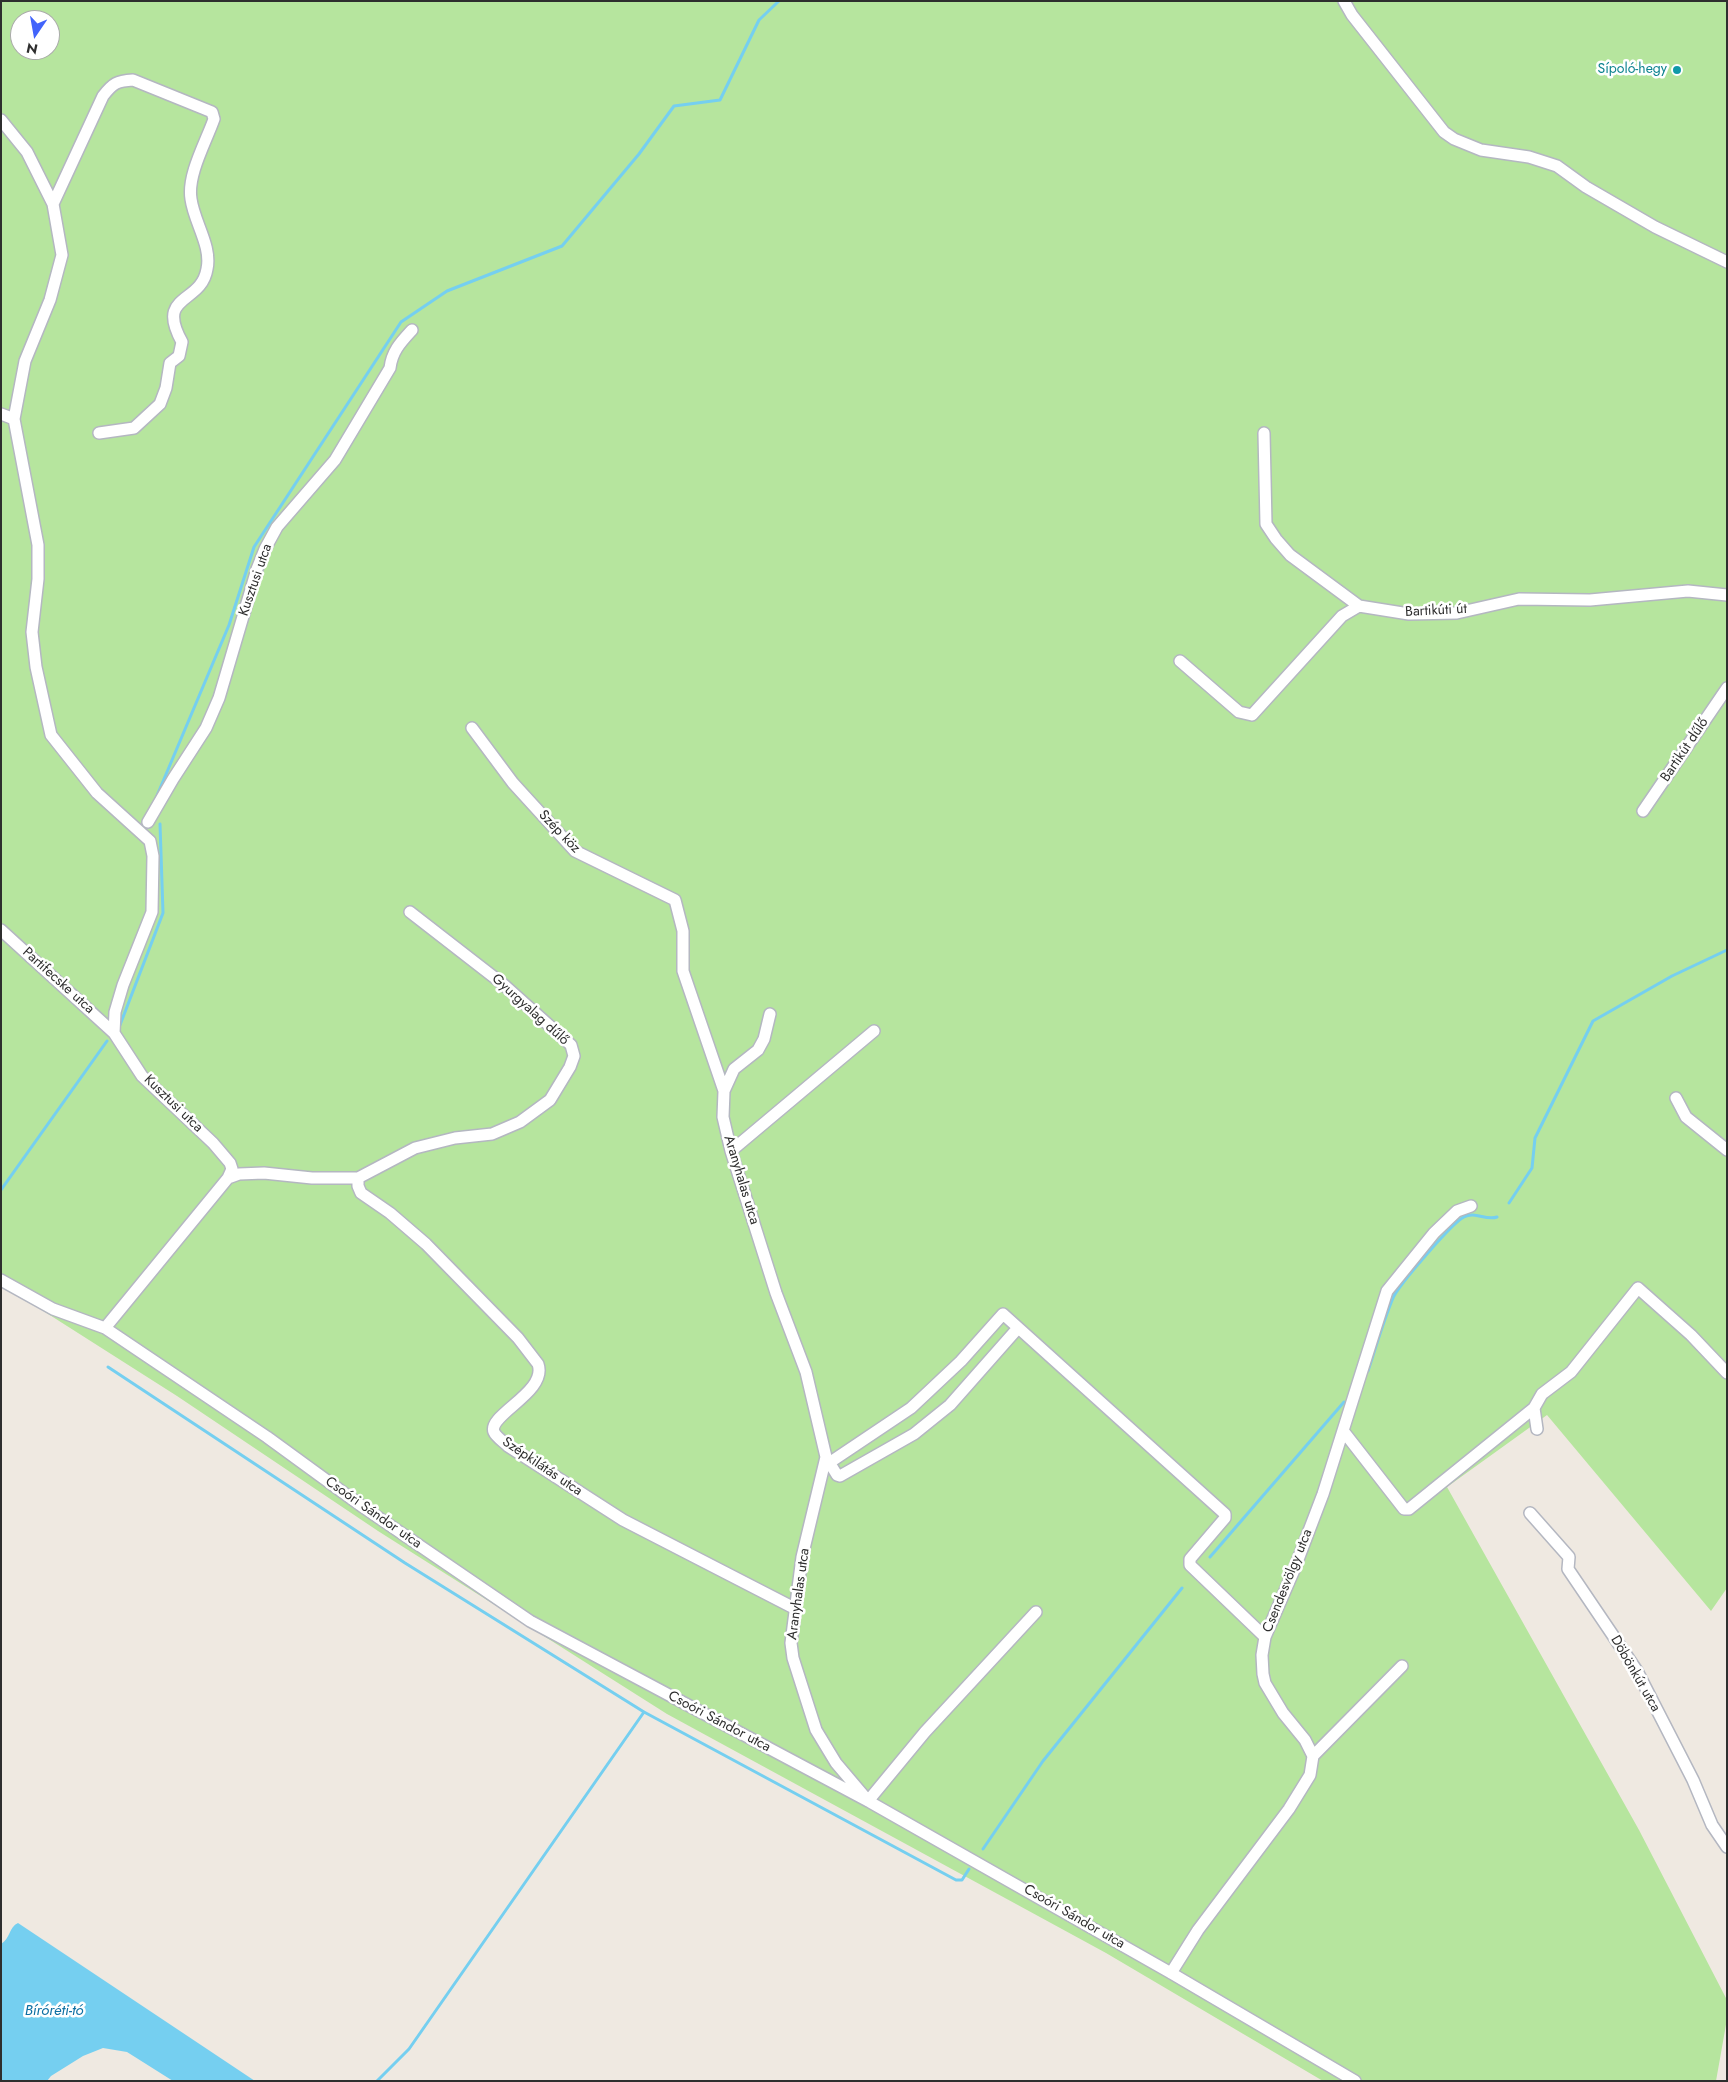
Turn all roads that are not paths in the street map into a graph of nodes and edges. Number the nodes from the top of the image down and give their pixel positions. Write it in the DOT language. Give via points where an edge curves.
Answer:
graph roads {
  1 [pos="1344,1"];
  2 [pos="1,120"];
  3 [pos="53,204"];
  4 [pos="1727,262"];
  5 [pos="412,330"];
  6 [pos="1,414"];
  7 [pos="14,420"];
  8 [pos="99,433"];
  9 [pos="1264,433"];
  10 [pos="1727,595"];
  11 [pos="1359,606"];
  12 [pos="1180,661"];
  13 [pos="1727,688"];
  14 [pos="472,728"];
  15 [pos="1643,811"];
  16 [pos="148,822"];
  17 [pos="675,900"];
  18 [pos="410,912"];
  19 [pos="1,930"];
  20 [pos="770,1014"];
  21 [pos="874,1030"];
  22 [pos="114,1033"];
  23 [pos="724,1090"];
  24 [pos="1676,1098"];
  25 [pos="1727,1150"];
  26 [pos="731,1151"];
  27 [pos="228,1178"];
  28 [pos="358,1178"];
  29 [pos="1471,1206"];
  30 [pos="1,1280"];
  31 [pos="105,1328"];
  32 [pos="1018,1328"];
  33 [pos="1727,1373"];
  34 [pos="1534,1408"];
  35 [pos="1537,1429"];
  36 [pos="1344,1432"];
  37 [pos="828,1460"];
  38 [pos="1530,1513"];
  39 [pos="794,1608"];
  40 [pos="1036,1612"];
  41 [pos="1265,1637"];
  42 [pos="1402,1666"];
  43 [pos="1313,1756"];
  44 [pos="868,1801"];
  45 [pos="1727,1847"];
  46 [pos="1171,1973"];
  47 [pos="1355,2081"];
  1 -- 4 [label="street" via="1352,16 1444,132 1454,139 1481,150 1528,157 1557,166 1586,187 1655,227"];
  2 -- 3 [label="street" via="27,152"];
  3 -- 7 [label="street" via="62,255 50,300 25,361"];
  3 -- 8 [label="street" via="111,85 133,80 212,112 214,119 190,182 190,200 208,259 207,271 202,284 176,307 173,319 182,342 179,356 170,363 160,404 134,428"];
  5 -- 16 [label="street, Kusztusi utca" via="396,348 390,368 335,460 290,510 265,549 219,698 206,728"];
  6 -- 7 [label="street"];
  7 -- 22 [label="street" via="38,544 32,632 51,736 96,793 150,841 153,856 152,912 123,985 114,1017"];
  9 -- 11 [label="street" via="1266,524 1290,555"];
  10 -- 11 [label="street, Bartikúti út" via="1688,590 1590,600 1519,600 1457,613 1409,614"];
  11 -- 12 [label="street" via="1342,616 1252,715 1239,712"];
  13 -- 15 [label="street, Bartikút dűlő"];
  14 -- 17 [label="street, Szép köz" via="513,784 575,851"];
  17 -- 23 [label="street, Aranyhalas utca" via="683,931 682,971"];
  18 -- 28 [label="street, Gyurgyalag dűlő" via="504,986 571,1045 574,1056 550,1100 520,1122 492,1134 454,1138 415,1148"];
  19 -- 22 [label="street, Partifecske utca"];
  20 -- 23 [label="street" via="758,1050 734,1069"];
  21 -- 26 [label="street"];
  22 -- 27 [label="street, Kusztusi utca" via="142,1076 213,1142 230,1163 232,1169"];
  23 -- 26 [label="street, Aranyhalas utca" via="723,1117"];
  24 -- 25 [label="street" via="1686,1117"];
  26 -- 37 [label="street, Aranyhalas utca" via="776,1292 806,1372"];
  27 -- 28 [label="street, Gyurgyalag dűlő" via="239,1174 264,1174"];
  27 -- 31 [label="street"];
  28 -- 39 [label="street, Szépkilátás utca" via="361,1193 426,1244 518,1338 538,1364 538,1377 533,1386 498,1421 494,1433 508,1446 623,1520"];
  29 -- 36 [label="street, Csendesvölgy utca" via="1457,1211 1434,1233 1387,1291"];
  30 -- 31 [label="street, Csoóri Sándor utca" via="53,1309"];
  31 -- 44 [label="street, Csoóri Sándor utca" via="530,1621"];
  32 -- 37 [label="street" via="1003,1314 961,1361 911,1408"];
  32 -- 37 [label="street" via="950,1405 914,1434 840,1476"];
  32 -- 41 [label="street" via="1225,1514 1226,1518 1190,1559 1190,1565"];
  33 -- 34 [label="street" via="1691,1335 1638,1288 1571,1372 1542,1394"];
  34 -- 35 [label="street"];
  34 -- 36 [label="street" via="1409,1509 1404,1509"];
  36 -- 41 [label="street, Csendesvölgy utca" via="1294,1570"];
  37 -- 39 [label="street, Aranyhalas utca" via="802,1557"];
  38 -- 45 [label="street, Döbönkút utca" via="1569,1557 1568,1569 1637,1671 1693,1780 1712,1825"];
  39 -- 44 [label="street, Aranyhalas utca" via="793,1658 816,1730 836,1763"];
  40 -- 44 [label="street" via="924,1732"];
  41 -- 43 [label="street, Csendesvölgy utca" via="1262,1655 1265,1683"];
  42 -- 43 [label="street"];
  43 -- 46 [label="street" via="1305,1785 1203,1923"];
  44 -- 46 [label="street, Csoóri Sándor utca"];
  46 -- 47 [label="street, Csoóri Sándor utca"];
}
